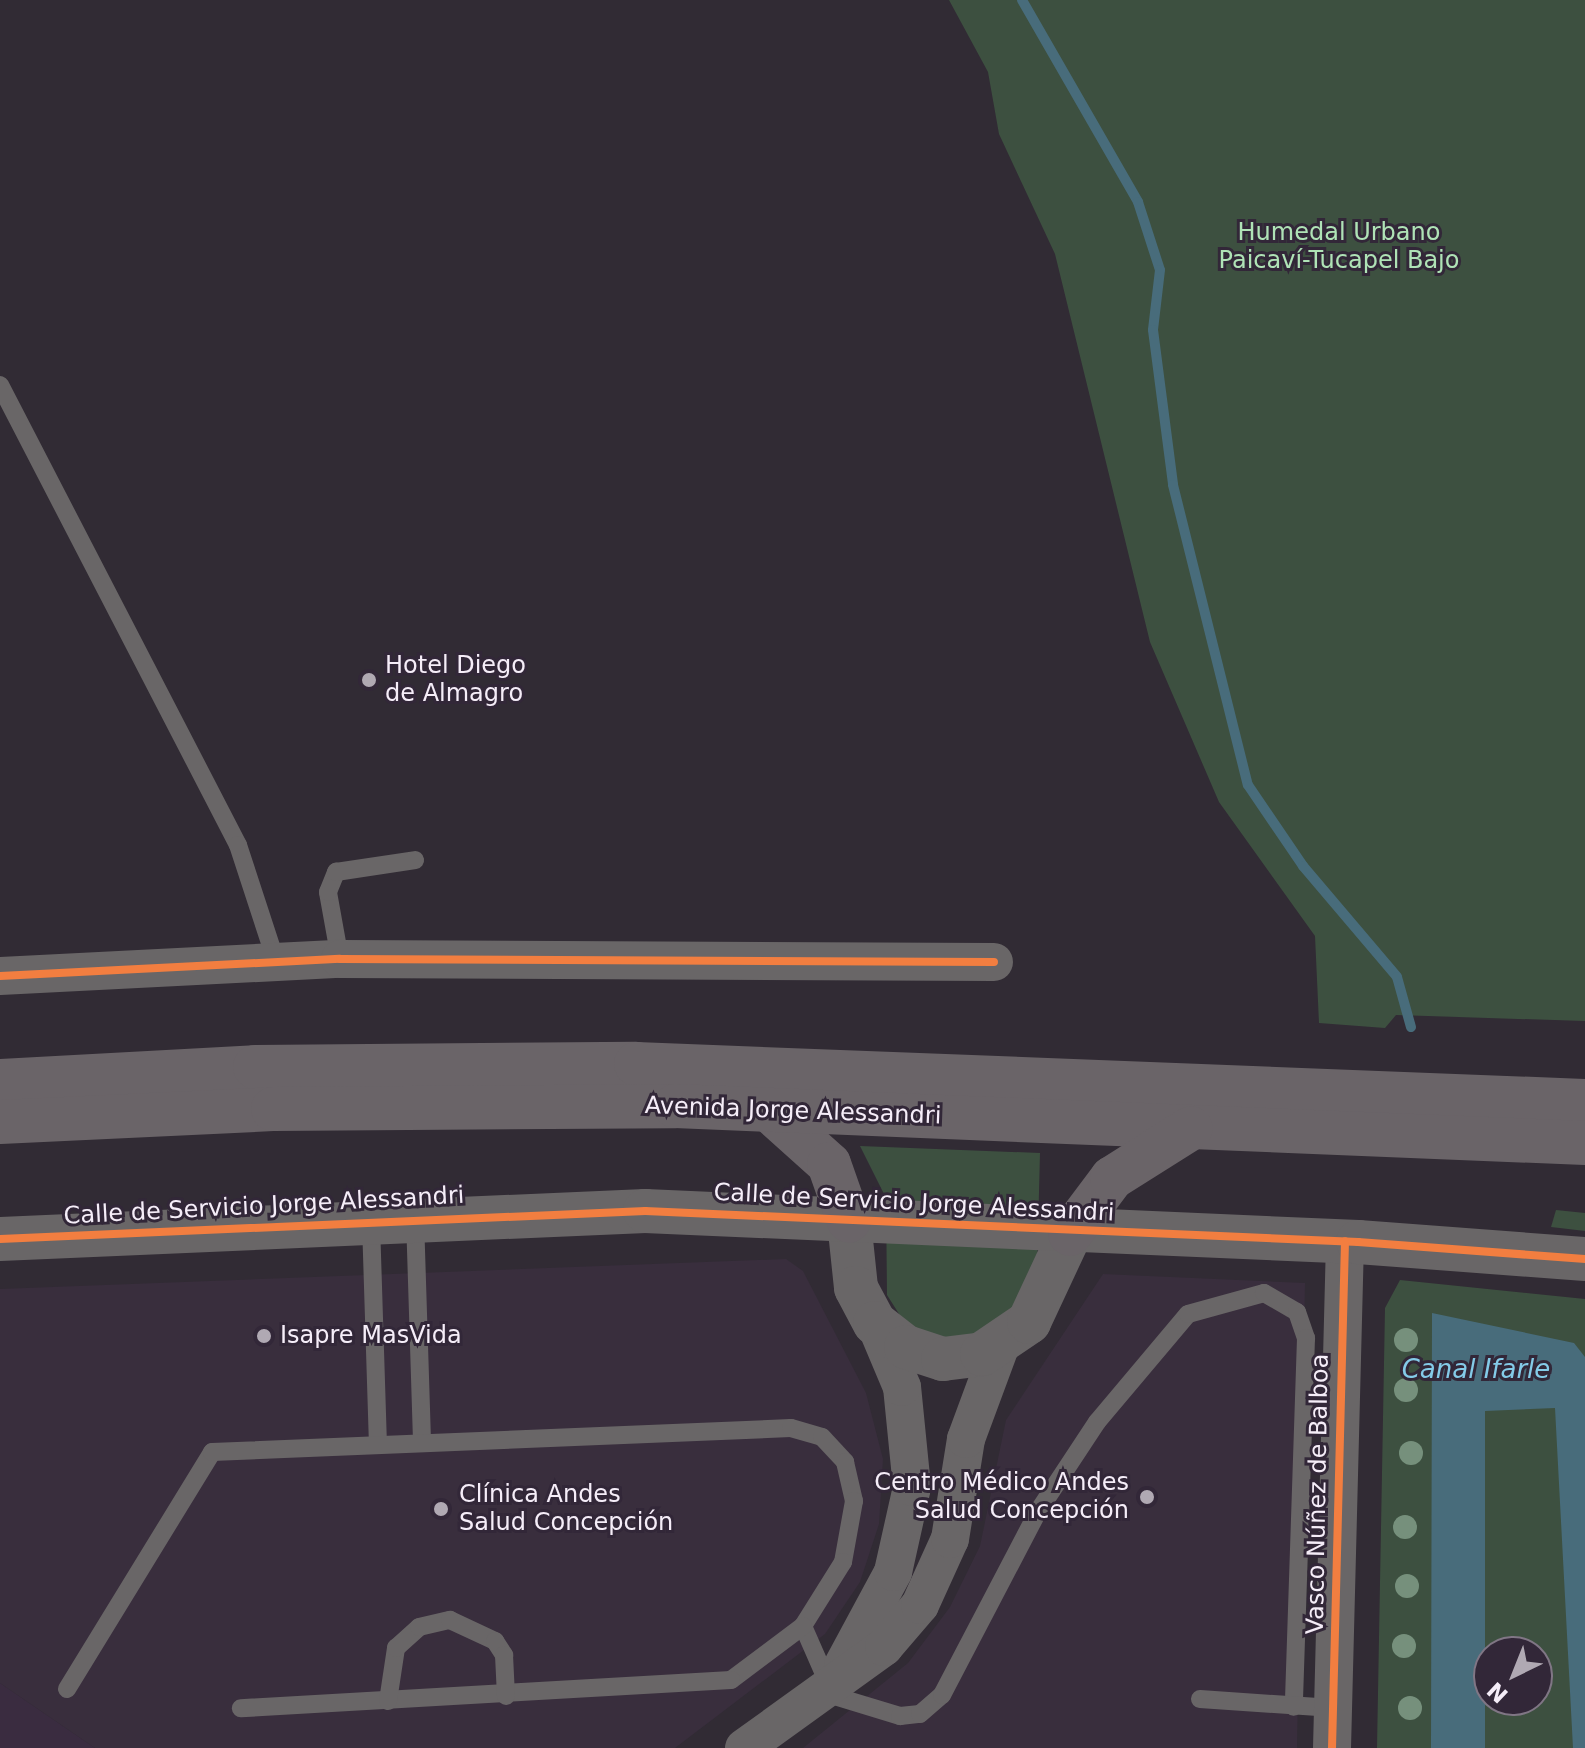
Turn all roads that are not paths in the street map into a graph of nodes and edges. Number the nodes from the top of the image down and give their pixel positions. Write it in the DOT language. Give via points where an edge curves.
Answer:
graph roads {
  1 [pos="0,385"];
  2 [pos="415,860"];
  3 [pos="340,959"];
  4 [pos="276,961"];
  5 [pos="994,962"];
  6 [pos="0,976"];
  7 [pos="0,1081"];
  8 [pos="1585,1101"];
  9 [pos="770,1111"];
  10 [pos="0,1122"];
  11 [pos="1194,1126"];
  12 [pos="1585,1143"];
  13 [pos="767,1213"];
  14 [pos="415,1218"];
  15 [pos="371,1220"];
  16 [pos="849,1221"];
  17 [pos="1070,1234"];
  18 [pos="1134,1235"];
  19 [pos="0,1239"];
  20 [pos="1345,1241"];
  21 [pos="1585,1259"];
  22 [pos="852,1269"];
  23 [pos="1047,1288"];
  24 [pos="875,1323"];
  25 [pos="1000,1347"];
  26 [pos="422,1443"];
  27 [pos="378,1445"];
  28 [pos="803,1626"];
  29 [pos="823,1687"];
  30 [pos="67,1689"];
  31 [pos="506,1696"];
  32 [pos="1200,1699"];
  33 [pos="388,1701"];
  34 [pos="1294,1707"];
  35 [pos="241,1708"];
  36 [pos="1333,1708"];
  37 [pos="744,1748"];
  38 [pos="1332,1748"];
  1 -- 4 [label="lane" via="238,845"];
  2 -- 3 [label="lane" via="336,872 328,892"];
  3 -- 4 [label="street"];
  3 -- 5 [label="street"];
  4 -- 6 [label="street"];
  7 -- 8 [label="highway, Avenida Jorge Alessandri" via="255,1067 636,1064"];
  9 -- 10 [label="highway, Avenida Jorge Alessandri" via="367,1107"];
  9 -- 11 [label="highway, Avenida Jorge Alessandri"];
  9 -- 16 [label="highway" via="829,1164"];
  11 -- 12 [label="highway, Avenida Jorge Alessandri"];
  11 -- 17 [label="highway" via="1112,1178"];
  13 -- 14 [label="street, Calle de Servicio Jorge Alessandri"];
  13 -- 16 [label="street, Calle de Servicio Jorge Alessandri"];
  13 -- 22 [label="street"];
  14 -- 15 [label="street, Calle de Servicio Jorge Alessandri"];
  14 -- 26 [label="lane"];
  15 -- 19 [label="street, Calle de Servicio Jorge Alessandri"];
  15 -- 27 [label="lane"];
  16 -- 17 [label="street, Calle de Servicio Jorge Alessandri"];
  16 -- 22 [label="street"];
  17 -- 18 [label="street, Calle de Servicio Jorge Alessandri"];
  17 -- 23 [label="street"];
  18 -- 20 [label="street, Calle de Servicio Jorge Alessandri"];
  18 -- 23 [label="street"];
  20 -- 21 [label="street, Calle de Servicio Jorge Alessandri"];
  20 -- 36 [label="street, Vasco Núñez de Balboa"];
  22 -- 24 [label="street"];
  23 -- 25 [label="street" via="1029,1322"];
  24 -- 25 [label="street" via="906,1347 943,1359"];
  24 -- 29 [label="street" via="909,1420 908,1516 881,1603"];
  25 -- 29 [label="street" via="973,1412 950,1539 932,1584 884,1647"];
  26 -- 27 [label="lane"];
  26 -- 28 [label="lane" via="791,1428 822,1437 845,1462 853,1522 843,1562"];
  27 -- 30 [label="lane" via="212,1452"];
  28 -- 29 [label="lane"];
  28 -- 31 [label="lane" via="763,1662 721,1684"];
  29 -- 34 [label="lane" via="900,1716 920,1714 942,1695 1037,1513 1097,1422 1188,1314 1264,1293 1297,1312 1306,1338"];
  29 -- 37 [label="street"];
  31 -- 33 [label="lane"];
  31 -- 33 [label="lane" via="504,1655 495,1641 450,1620 419,1627 396,1648"];
  32 -- 34 [label="lane"];
  33 -- 35 [label="lane"];
  34 -- 36 [label="lane"];
  36 -- 38 [label="street, Vasco Núñez de Balboa"];
}
